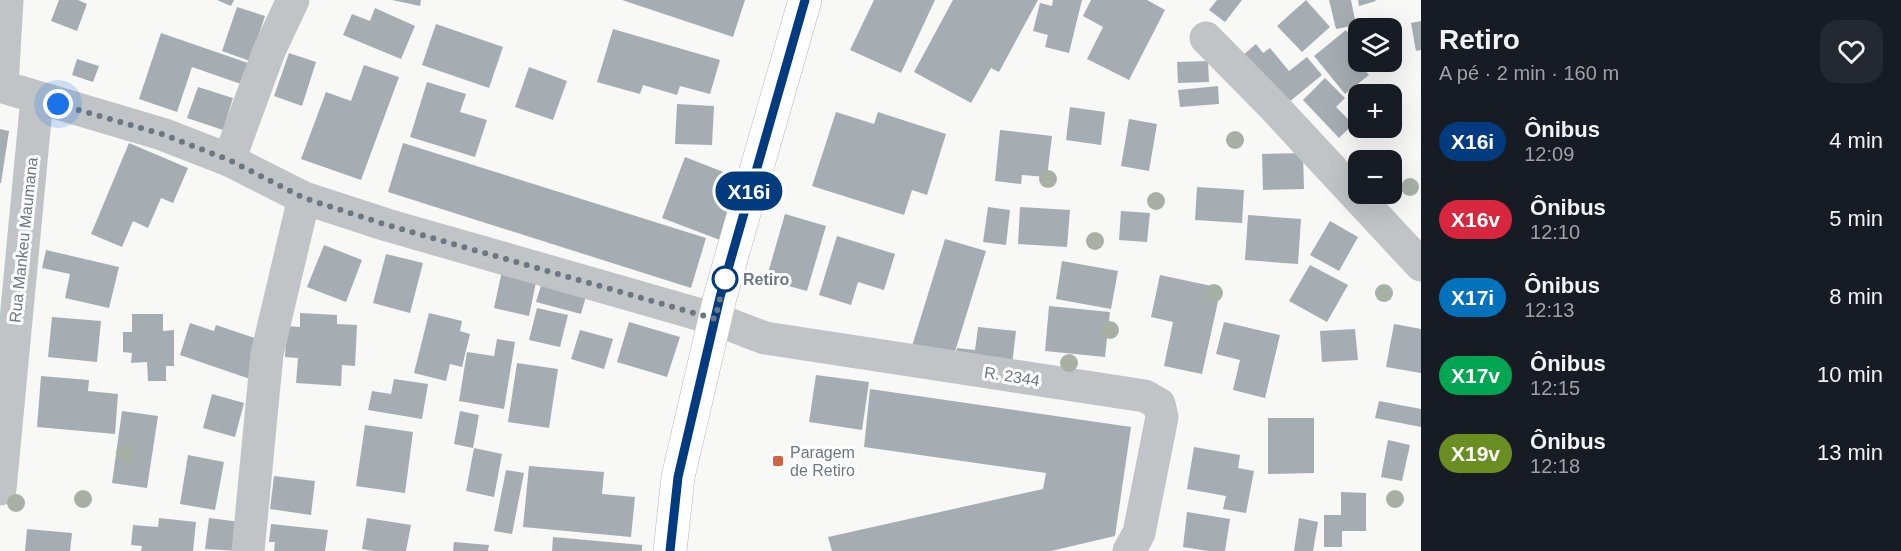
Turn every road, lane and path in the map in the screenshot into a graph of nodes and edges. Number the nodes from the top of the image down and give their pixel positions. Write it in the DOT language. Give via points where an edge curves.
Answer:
graph roads {
  1 [pos="7,0"];
  2 [pos="293,0"];
  3 [pos="805,0"];
  4 [pos="1206,38"];
  5 [pos="1,86"];
  6 [pos="37,98"];
  7 [pos="229,160"];
  8 [pos="304,198"];
  9 [pos="1421,266"];
  10 [pos="715,319"];
  11 [pos="0,489"];
  12 [pos="248,551"];
  13 [pos="670,551"];
  14 [pos="1129,551"];
  1 -- 5 [label="street"];
  2 -- 7 [label="street" via="269,51"];
  3 -- 10 [label="street"];
  4 -- 9 [label="street"];
  5 -- 6 [label="street, R. 2344"];
  6 -- 7 [label="street, R. 2344" via="162,134"];
  6 -- 11 [label="street, Rua Mankeu Maumana"];
  7 -- 8 [label="street, R. 2344"];
  8 -- 10 [label="street, R. 2344"];
  8 -- 12 [label="street" via="267,354"];
  10 -- 13 [label="street" via="678,477"];
  10 -- 14 [label="street, R. 2344" via="765,338 1145,396 1159,404 1162,417 1139,533"];
}
